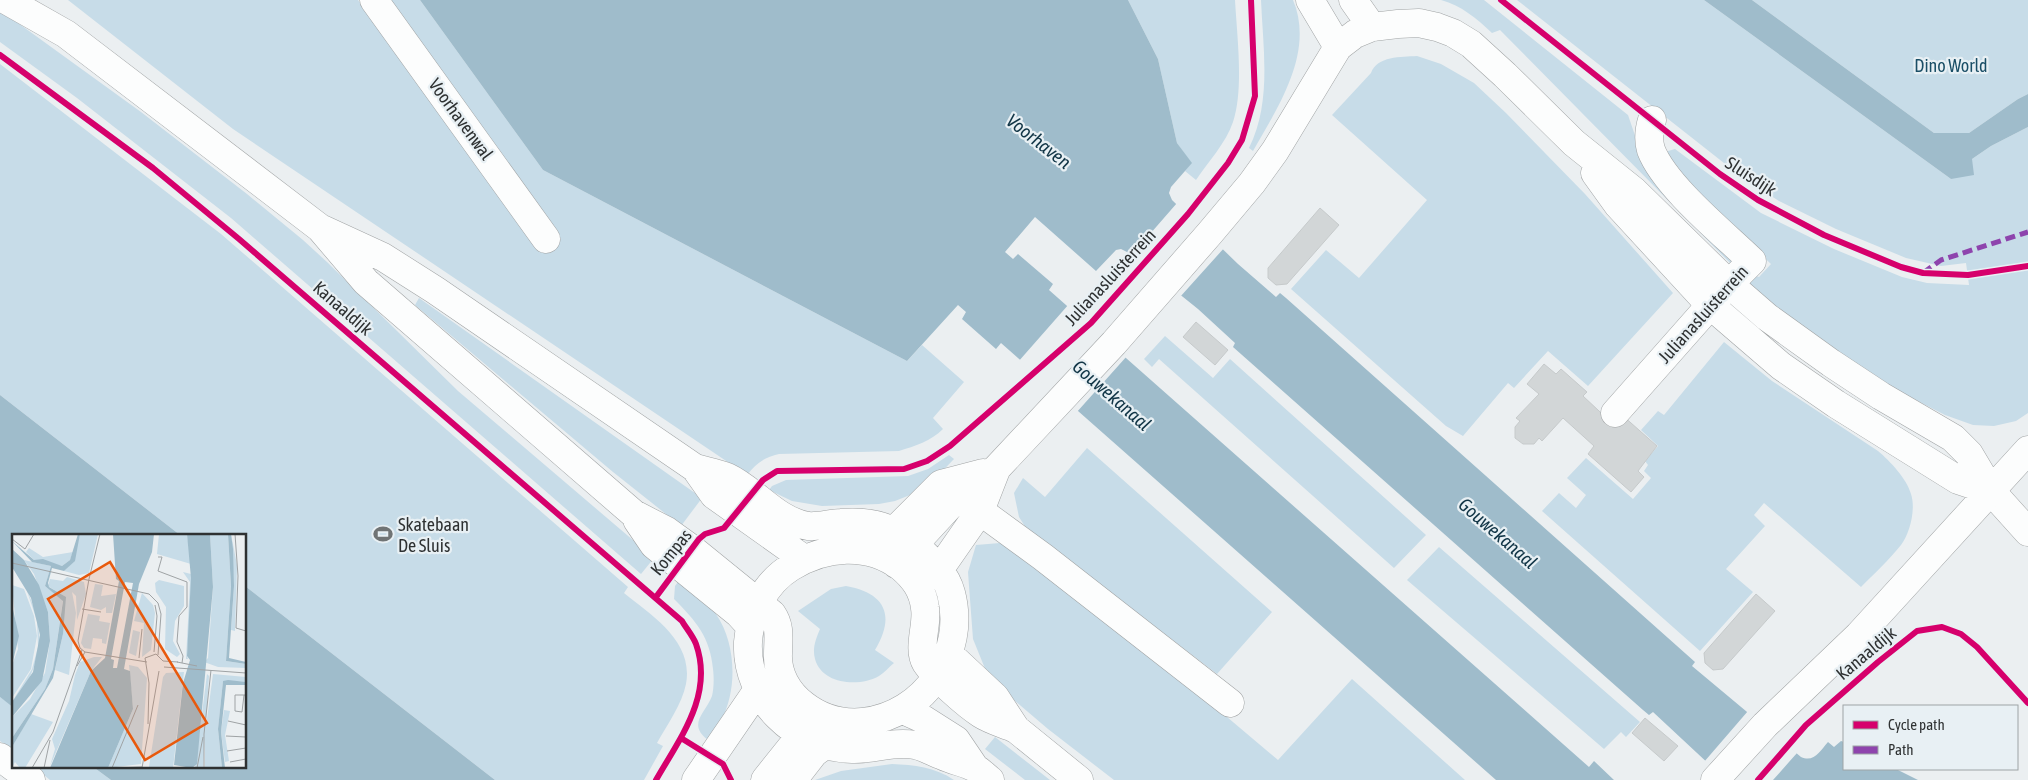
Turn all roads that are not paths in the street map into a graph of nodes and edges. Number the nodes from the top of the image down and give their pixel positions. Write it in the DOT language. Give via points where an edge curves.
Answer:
graph roads {
  1 [pos="6,0"];
  2 [pos="37,0"];
  3 [pos="374,0"];
  4 [pos="1310,0"];
  5 [pos="1353,0"];
  6 [pos="1372,27"];
  7 [pos="66,34"];
  8 [pos="1338,47"];
  9 [pos="1652,120"];
  10 [pos="1574,143"];
  11 [pos="320,228"];
  12 [pos="546,239"];
  13 [pos="1728,284"];
  14 [pos="1710,305"];
  15 [pos="1615,413"];
  16 [pos="2028,450"];
  17 [pos="695,468"];
  18 [pos="996,469"];
  19 [pos="1991,490"];
  20 [pos="980,512"];
  21 [pos="2028,532"];
  22 [pos="901,547"];
  23 [pos="804,559"];
  24 [pos="939,570"];
  25 [pos="754,614"];
  26 [pos="943,665"];
  27 [pos="757,691"];
  28 [pos="1230,702"];
  29 [pos="903,710"];
  30 [pos="821,717"];
  31 [pos="813,740"];
  32 [pos="0,757"];
  33 [pos="12,766"];
  34 [pos="14,768"];
  35 [pos="983,774"];
  36 [pos="30,780"];
  37 [pos="696,780"];
  38 [pos="766,780"];
  39 [pos="793,780"];
  40 [pos="1079,780"];
  41 [pos="1716,780"];
  1 -- 7 [label="main road, Kanaaldijk"];
  2 -- 7 [label="main road, Kanaaldijk"];
  3 -- 12 [label="main road, Voorhavenwal"];
  4 -- 8 [label="main road"];
  5 -- 6 [label="main road"];
  6 -- 8 [label="main road" via="1355,34"];
  6 -- 10 [label="main road" via="1419,23 1453,33 1471,44 1506,75"];
  7 -- 11 [label="main road, Kanaaldijk"];
  8 -- 18 [label="main road" via="1252,183 1114,343"];
  9 -- 13 [label="main road, Julianasluisterrein" via="1648,132 1651,149 1676,188 1752,261"];
  10 -- 13 [label="main road" via="1634,192"];
  10 -- 14 [label="main road" via="1618,205"];
  11 -- 17 [label="main road, Kanaaldijk" via="383,257 435,290"];
  11 -- 25 [label="main road, Kanaaldijk" via="366,282 634,514 692,549"];
  13 -- 14 [label="main road, Julianasluisterrein"];
  13 -- 19 [label="main road" via="1831,363 1953,438 1969,454"];
  14 -- 15 [label="main road, Julianasluisterrein"];
  14 -- 19 [label="main road" via="1781,366 1836,404 1958,480"];
  16 -- 19 [label="main road, Kanaaldijk"];
  17 -- 22 [label="main road, Kanaaldijk" via="728,478 782,515 809,526 857,523 882,527"];
  17 -- 23 [label="main road, Kanaaldijk" via="714,494"];
  18 -- 20 [label="main road"];
  18 -- 22 [label="main road"];
  19 -- 21 [label="main road"];
  19 -- 41 [label="main road, Kanaaldijk" via="1859,635 1765,725"];
  20 -- 24 [label="main road"];
  20 -- 28 [label="main road"];
  22 -- 23 [label="main road" via="881,556 863,550 828,551"];
  22 -- 24 [label="main road"];
  22 -- 26 [label="main road" via="922,593 925,661"];
  23 -- 25 [label="main road" via="784,571 772,584"];
  24 -- 26 [label="main road" via="951,592 954,615 954,635"];
  25 -- 27 [label="main road" via="748,653"];
  25 -- 30 [label="main road" via="776,619 781,673 790,692"];
  26 -- 29 [label="main road" via="924,693"];
  26 -- 40 [label="main road" via="996,697 1016,729"];
  27 -- 31 [label="main road" via="780,718"];
  27 -- 37 [label="main road"];
  29 -- 30 [label="main road" via="885,718 849,723"];
  29 -- 35 [label="main road" via="956,740"];
  30 -- 31 [label="main road"];
  31 -- 35 [label="main road" via="854,749 888,744 916,746"];
  31 -- 38 [label="main road"];
  31 -- 39 [label="main road" via="814,753"];
  32 -- 33 [label="main road"];
  34 -- 36 [label="main road"];
}
